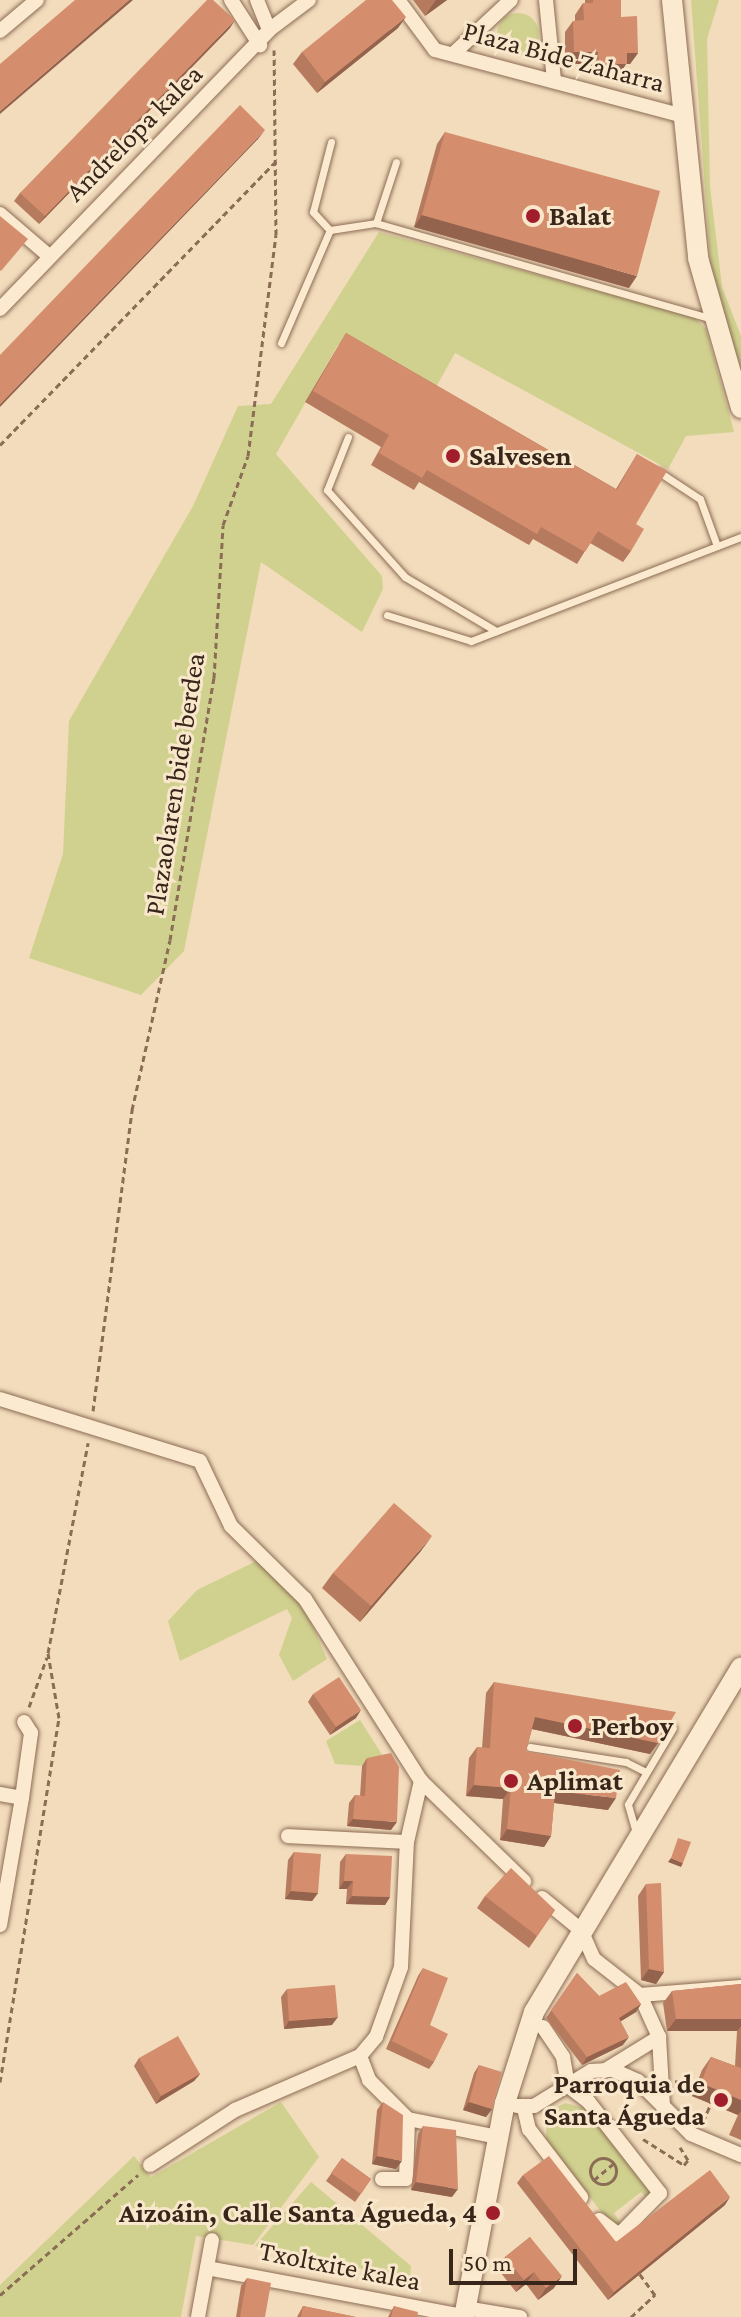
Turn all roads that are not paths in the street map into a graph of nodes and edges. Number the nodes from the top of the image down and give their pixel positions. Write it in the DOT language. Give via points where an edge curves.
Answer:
graph roads {
  1 [pos="37,0"];
  2 [pos="231,0"];
  3 [pos="257,0"];
  4 [pos="309,0"];
  5 [pos="398,0"];
  6 [pos="511,0"];
  7 [pos="546,0"];
  8 [pos="672,0"];
  9 [pos="269,30"];
  10 [pos="0,31"];
  11 [pos="260,45"];
  12 [pos="453,54"];
  13 [pos="554,80"];
  14 [pos="679,115"];
  15 [pos="331,142"];
  16 [pos="396,162"];
  17 [pos="0,214"];
  18 [pos="376,223"];
  19 [pos="330,230"];
  20 [pos="49,256"];
  21 [pos="0,309"];
  22 [pos="715,322"];
  23 [pos="281,343"];
  24 [pos="741,408"];
  25 [pos="348,437"];
  26 [pos="649,466"];
  27 [pos="741,537"];
  28 [pos="717,546"];
  29 [pos="387,615"];
  30 [pos="496,631"];
  31 [pos="0,1399"];
  32 [pos="741,1667"];
  33 [pos="24,1722"];
  34 [pos="673,1728"];
  35 [pos="530,1747"];
  36 [pos="646,1772"];
  37 [pos="421,1781"];
  38 [pos="0,1794"];
  39 [pos="22,1798"];
  40 [pos="288,1836"];
  41 [pos="639,1840"];
  42 [pos="407,1842"];
  43 [pos="0,1925"];
  44 [pos="581,1930"];
  45 [pos="741,1987"];
  46 [pos="640,1995"];
  47 [pos="543,2027"];
  48 [pos="659,2037"];
  49 [pos="360,2056"];
  50 [pos="604,2071"];
  51 [pos="568,2086"];
  52 [pos="514,2105"];
  53 [pos="663,2107"];
  54 [pos="408,2119"];
  55 [pos="497,2137"];
  56 [pos="741,2155"];
  57 [pos="150,2165"];
  58 [pos="382,2179"];
  59 [pos="212,2240"];
  60 [pos="207,2268"];
  61 [pos="464,2314"];
  62 [pos="198,2317"];
  63 [pos="520,2317"];
  1 -- 10 [label="street"];
  2 -- 11 [label="street"];
  3 -- 9 [label="street"];
  4 -- 9 [label="street, Andrelopa kalea"];
  5 -- 12 [label="street, Plaza Bide Zaharra" via="435,50"];
  6 -- 12 [label="street"];
  7 -- 13 [label="street"];
  8 -- 14 [label="street"];
  9 -- 11 [label="street, Andrelopa kalea"];
  11 -- 20 [label="street, Andrelopa kalea"];
  12 -- 13 [label="street, Plaza Bide Zaharra"];
  13 -- 14 [label="street, Plaza Bide Zaharra"];
  14 -- 22 [label="street" via="698,258"];
  15 -- 19 [label="lane" via="313,212"];
  16 -- 18 [label="lane"];
  17 -- 20 [label="street"];
  18 -- 19 [label="lane"];
  18 -- 22 [label="lane"];
  19 -- 23 [label="lane"];
  20 -- 21 [label="street, Andrelopa kalea"];
  22 -- 24 [label="street"];
  25 -- 30 [label="lane" via="327,490 405,577"];
  26 -- 28 [label="lane" via="700,499"];
  27 -- 28 [label="lane"];
  28 -- 30 [label="lane"];
  29 -- 30 [label="lane" via="471,641"];
  31 -- 37 [label="street" via="200,1461 244,1544 295,1586"];
  32 -- 41 [label="street"];
  33 -- 39 [label="street" via="31,1733"];
  34 -- 36 [label="lane"];
  35 -- 36 [label="lane" via="626,1762"];
  36 -- 41 [label="lane" via="628,1804"];
  37 -- 42 [label="street"];
  37 -- 44 [label="street"];
  38 -- 39 [label="street"];
  39 -- 43 [label="street"];
  40 -- 42 [label="street"];
  41 -- 44 [label="street"];
  42 -- 49 [label="street" via="401,1967 376,2037"];
  44 -- 46 [label="street" via="588,1953"];
  44 -- 52 [label="street" via="534,2012"];
  45 -- 46 [label="street"];
  46 -- 48 [label="street"];
  47 -- 51 [label="street" via="563,2057"];
  48 -- 50 [label="street"];
  48 -- 53 [label="street"];
  49 -- 54 [label="street" via="369,2080"];
  49 -- 57 [label="street" via="235,2110"];
  50 -- 51 [label="street"];
  50 -- 53 [label="street" via="638,2081"];
  51 -- 52 [label="street"];
  51 -- 52 [label="street" via="588,2101 660,2193 619,2235 610,2234"];
  52 -- 55 [label="street"];
  53 -- 56 [label="street" via="697,2136"];
  54 -- 55 [label="street"];
  54 -- 58 [label="street" via="406,2179"];
  55 -- 61 [label="street"];
  59 -- 60 [label="street"];
  60 -- 61 [label="street, Txoltxite kalea"];
  60 -- 62 [label="street"];
  61 -- 63 [label="street, Txoltxite kalea"];
}
